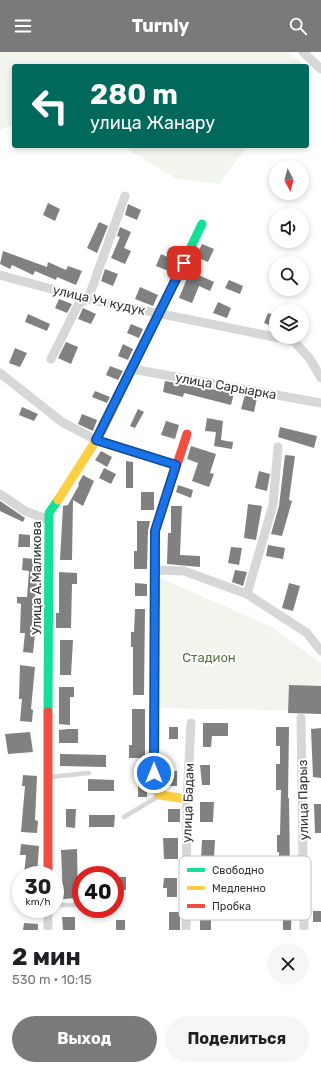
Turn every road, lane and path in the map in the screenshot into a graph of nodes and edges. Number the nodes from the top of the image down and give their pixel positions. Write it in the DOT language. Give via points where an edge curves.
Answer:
graph roads {
  1 [pos="303,52"];
  2 [pos="321,69"];
  3 [pos="125,196"];
  4 [pos="202,224"];
  5 [pos="0,275"];
  6 [pos="88,299"];
  7 [pos="159,314"];
  8 [pos="51,359"];
  9 [pos="132,369"];
  10 [pos="0,372"];
  11 [pos="321,378"];
  12 [pos="321,403"];
  13 [pos="187,434"];
  14 [pos="96,440"];
  15 [pos="278,447"];
  16 [pos="176,465"];
  17 [pos="0,494"];
  18 [pos="49,520"];
  19 [pos="154,570"];
  20 [pos="246,594"];
  21 [pos="321,651"];
  22 [pos="302,718"];
  23 [pos="191,723"];
  24 [pos="89,773"];
  25 [pos="48,777"];
  26 [pos="160,795"];
  27 [pos="187,799"];
  28 [pos="124,816"];
  29 [pos="187,856"];
  30 [pos="303,856"];
  31 [pos="48,866"];
  32 [pos="48,918"];
  33 [pos="186,920"];
  34 [pos="304,920"];
  35 [pos="48,930"];
  36 [pos="186,930"];
  37 [pos="304,930"];
  1 -- 2 [label="street"];
  3 -- 6 [label="street"];
  4 -- 7 [label="street, Улица А.Маликова"];
  5 -- 6 [label="street, улица Уч кудук"];
  6 -- 7 [label="street, улица Уч кудук"];
  6 -- 8 [label="street" via="79,303"];
  7 -- 9 [label="street, Улица А.Маликова"];
  7 -- 11 [label="street, улица Уч кудук" via="294,341 310,359"];
  9 -- 12 [label="street, улица Сарыарка"];
  9 -- 14 [label="street, Улица А.Маликова"];
  10 -- 14 [label="street" via="62,422"];
  13 -- 16 [label="street"];
  14 -- 16 [label="street"];
  14 -- 18 [label="street, Улица А.Маликова" via="49,513"];
  15 -- 20 [label="street" via="272,505"];
  16 -- 19 [label="street" via="155,531"];
  17 -- 18 [label="street" via="25,511"];
  18 -- 25 [label="street, Улица А.Маликова"];
  19 -- 20 [label="street" via="184,571"];
  19 -- 26 [label="street" via="154,788"];
  20 -- 21 [label="street" via="307,633"];
  22 -- 30 [label="street, улица Парыз"];
  23 -- 27 [label="street, улица Бадам"];
  24 -- 25 [label="lane"];
  25 -- 31 [label="street, Улица А.Маликова"];
  26 -- 27 [label="street"];
  26 -- 28 [label="lane"];
  27 -- 29 [label="street, улица Бадам"];
  32 -- 35 [label="street"];
  33 -- 36 [label="street, улица Бадам"];
  34 -- 37 [label="street, улица Парыз"];
}
